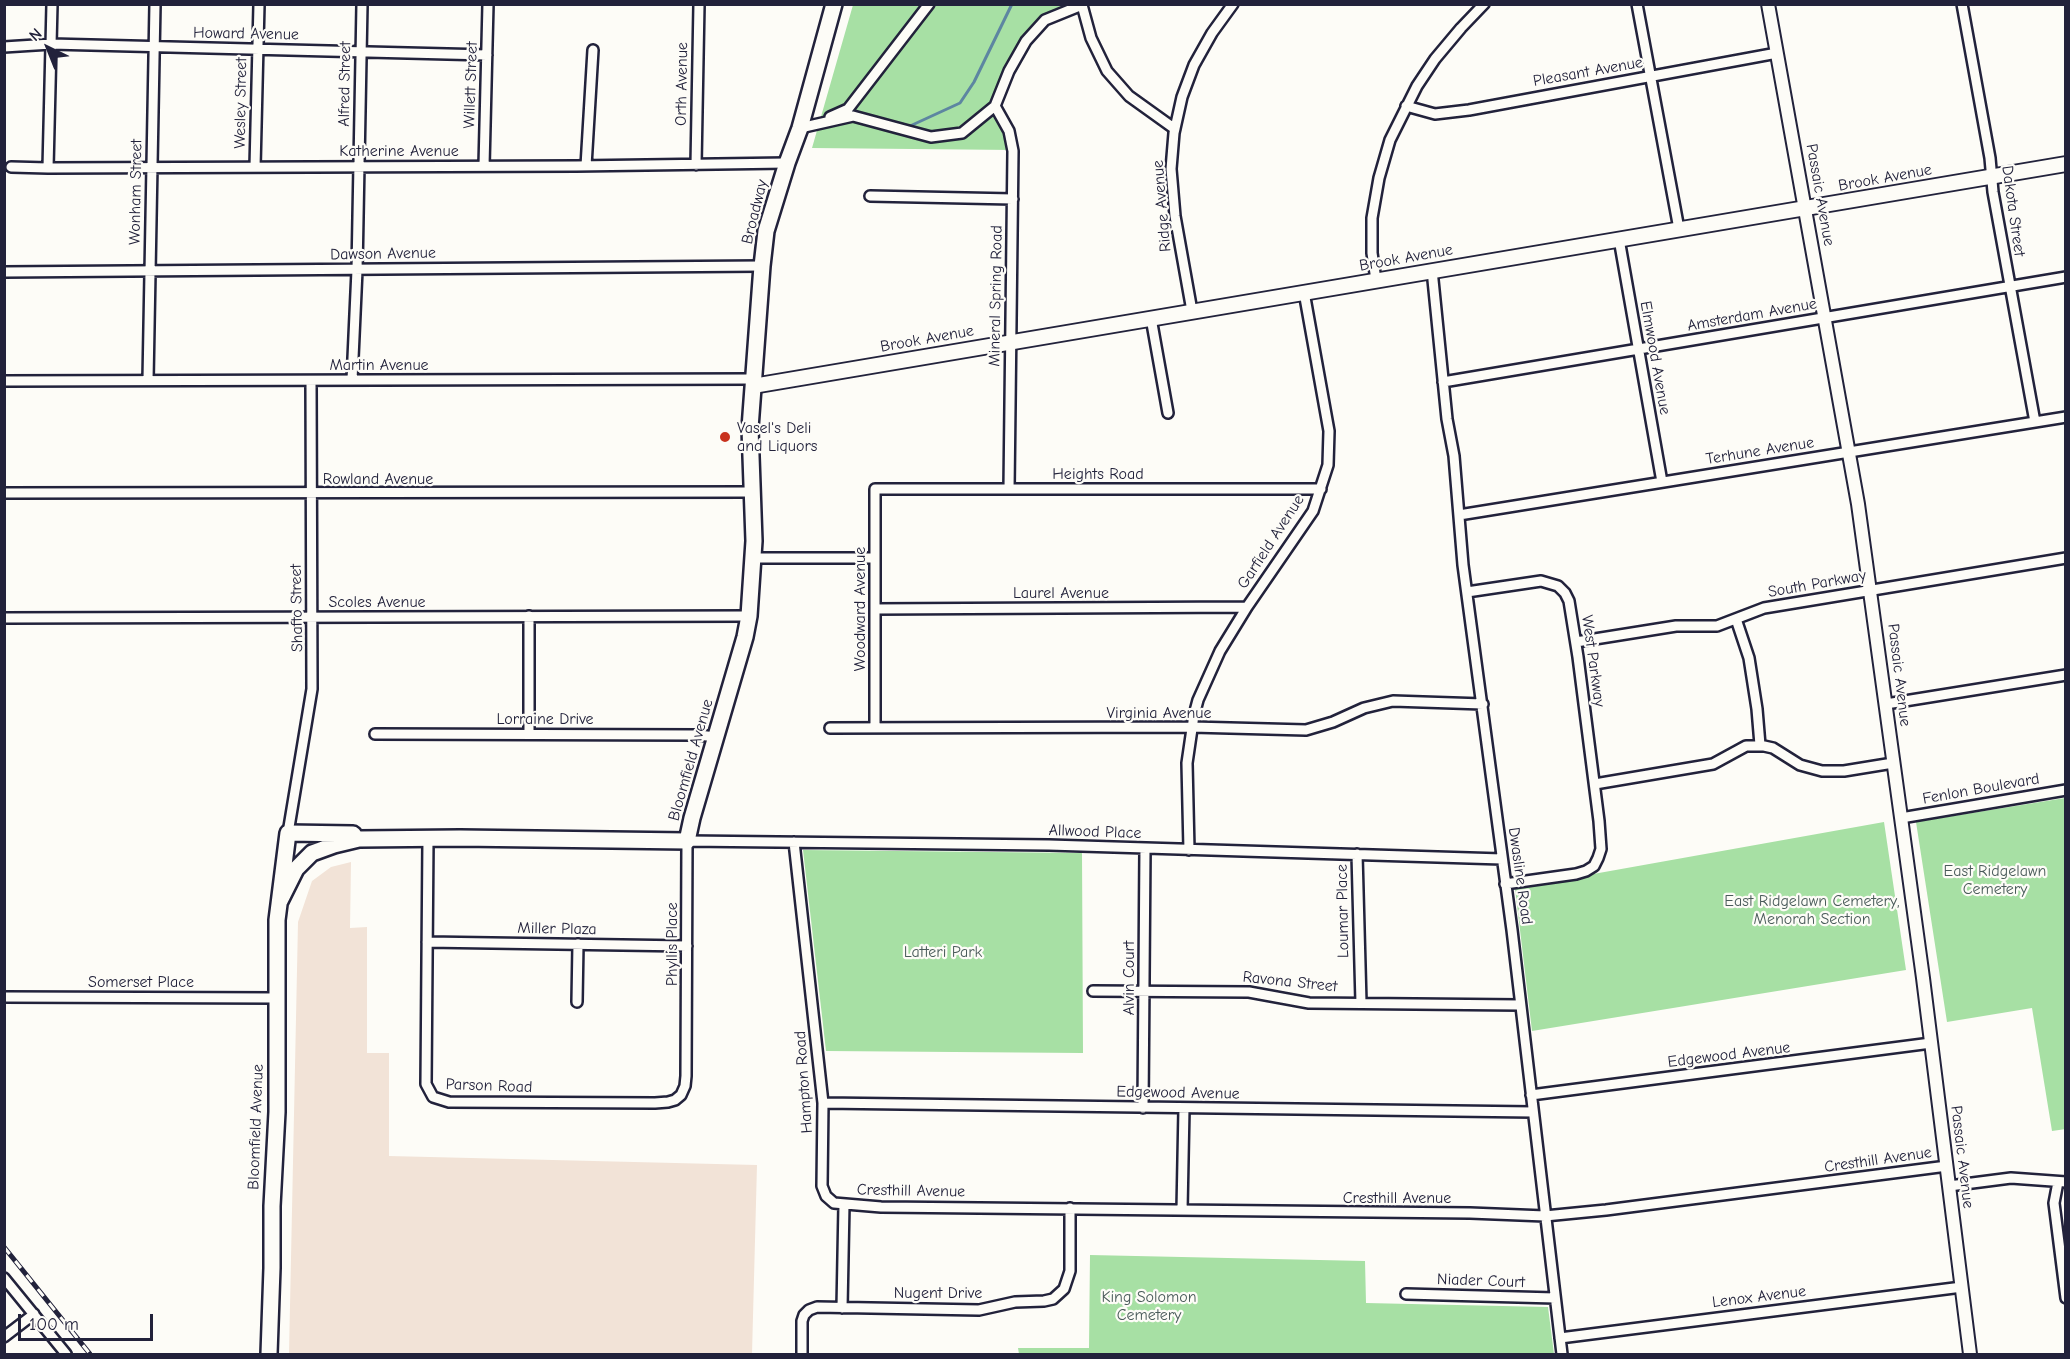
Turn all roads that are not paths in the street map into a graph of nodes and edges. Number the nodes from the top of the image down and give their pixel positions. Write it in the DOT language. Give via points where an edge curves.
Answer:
graph roads {
  1 [pos="52,4"];
  2 [pos="155,4"];
  3 [pos="259,4"];
  4 [pos="362,4"];
  5 [pos="488,4"];
  6 [pos="699,4"];
  7 [pos="834,4"];
  8 [pos="928,4"];
  9 [pos="1082,4"];
  10 [pos="1233,4"];
  11 [pos="1484,4"];
  12 [pos="1637,4"];
  13 [pos="1768,4"];
  14 [pos="1962,4"];
  15 [pos="51,45"];
  16 [pos="154,46"];
  17 [pos="4,47"];
  18 [pos="257,49"];
  19 [pos="593,50"];
  20 [pos="361,52"];
  21 [pos="1777,53"];
  22 [pos="487,55"];
  23 [pos="1651,76"];
  24 [pos="995,106"];
  25 [pos="1406,106"];
  26 [pos="800,128"];
  27 [pos="1175,129"];
  28 [pos="787,163"];
  29 [pos="2066,164"];
  30 [pos="696,165"];
  31 [pos="358,166"];
  32 [pos="484,166"];
  33 [pos="585,166"];
  34 [pos="11,167"];
  35 [pos="255,167"];
  36 [pos="48,168"];
  37 [pos="152,168"];
  38 [pos="1992,176"];
  39 [pos="870,196"];
  40 [pos="1013,199"];
  41 [pos="1805,208"];
  42 [pos="1679,229"];
  43 [pos="1619,239"];
  44 [pos="762,266"];
  45 [pos="150,270"];
  46 [pos="357,270"];
  47 [pos="1431,270"];
  48 [pos="4,272"];
  49 [pos="2066,277"];
  50 [pos="1376,280"];
  51 [pos="2010,286"];
  52 [pos="1304,292"];
  53 [pos="1192,311"];
  54 [pos="1151,318"];
  55 [pos="1825,318"];
  56 [pos="1011,342"];
  57 [pos="1639,349"];
  58 [pos="148,380"];
  59 [pos="352,380"];
  60 [pos="4,381"];
  61 [pos="311,381"];
  62 [pos="753,382"];
  63 [pos="1443,382"];
  64 [pos="1168,413"];
  65 [pos="2066,417"];
  66 [pos="2035,422"];
  67 [pos="750,436"];
  68 [pos="1849,452"];
  69 [pos="1662,482"];
  70 [pos="874,489"];
  71 [pos="1009,489"];
  72 [pos="1321,489"];
  73 [pos="752,492"];
  74 [pos="4,494"];
  75 [pos="311,494"];
  76 [pos="1459,515"];
  77 [pos="754,558"];
  78 [pos="875,558"];
  79 [pos="2066,558"];
  80 [pos="1871,590"];
  81 [pos="1467,592"];
  82 [pos="1247,607"];
  83 [pos="875,609"];
  84 [pos="312,616"];
  85 [pos="529,616"];
  86 [pos="749,616"];
  87 [pos="4,618"];
  88 [pos="1736,619"];
  89 [pos="1576,642"];
  90 [pos="2066,675"];
  91 [pos="1483,704"];
  92 [pos="1886,704"];
  93 [pos="1192,727"];
  94 [pos="830,728"];
  95 [pos="875,728"];
  96 [pos="375,734"];
  97 [pos="529,734"];
  98 [pos="716,737"];
  99 [pos="1760,746"];
  100 [pos="1893,763"];
  101 [pos="1595,784"];
  102 [pos="2066,790"];
  103 [pos="1901,818"];
  104 [pos="288,832"];
  105 [pos="359,839"];
  106 [pos="428,839"];
  107 [pos="687,841"];
  108 [pos="794,842"];
  109 [pos="1145,848"];
  110 [pos="1189,850"];
  111 [pos="1357,854"];
  112 [pos="1502,860"];
  113 [pos="1505,884"];
  114 [pos="280,901"];
  115 [pos="427,942"];
  116 [pos="578,944"];
  117 [pos="687,946"];
  118 [pos="1144,990"];
  119 [pos="1093,991"];
  120 [pos="4,997"];
  121 [pos="277,998"];
  122 [pos="577,1002"];
  123 [pos="1361,1003"];
  124 [pos="1520,1005"];
  125 [pos="1931,1043"];
  126 [pos="686,1047"];
  127 [pos="1531,1095"];
  128 [pos="824,1103"];
  129 [pos="1143,1108"];
  130 [pos="1184,1108"];
  131 [pos="1533,1112"];
  132 [pos="1947,1166"];
  133 [pos="2062,1182"];
  134 [pos="1949,1186"];
  135 [pos="844,1204"];
  136 [pos="1070,1208"];
  137 [pos="1182,1210"];
  138 [pos="1545,1216"];
  139 [pos="4,1278"];
  140 [pos="1962,1287"];
  141 [pos="1406,1294"];
  142 [pos="1555,1298"];
  143 [pos="2066,1298"];
  144 [pos="842,1308"];
  145 [pos="34,1314"];
  146 [pos="4,1337"];
  147 [pos="1560,1338"];
  148 [pos="66,1354"];
  149 [pos="269,1354"];
  150 [pos="802,1354"];
  151 [pos="1562,1354"];
  152 [pos="1970,1354"];
  1 -- 15 [label="street"];
  2 -- 16 [label="street, Wonham Street"];
  3 -- 18 [label="street, Wesley Street"];
  4 -- 20 [label="street, Alfred Street"];
  5 -- 22 [label="street, Willett Street"];
  6 -- 30 [label="street, Orth Avenue"];
  7 -- 26 [label="main road, Broadway"];
  8 -- 26 [label="street" via="848,109"];
  9 -- 24 [label="street" via="1045,20 1026,41"];
  9 -- 27 [label="street" via="1091,38 1107,71 1129,96"];
  10 -- 27 [label="street, Ridge Avenue" via="1194,64"];
  11 -- 25 [label="street" via="1435,59"];
  12 -- 23 [label="street"];
  13 -- 21 [label="street, Passaic Avenue"];
  14 -- 38 [label="street, Dakota Street"];
  15 -- 16 [label="street, Howard Avenue"];
  15 -- 17 [label="street, Howard Avenue"];
  15 -- 36 [label="street"];
  16 -- 18 [label="street, Howard Avenue"];
  16 -- 37 [label="street, Wonham Street"];
  18 -- 20 [label="street, Howard Avenue"];
  18 -- 35 [label="street, Wesley Street"];
  19 -- 33 [label="street"];
  20 -- 22 [label="street, Howard Avenue"];
  20 -- 31 [label="street, Alfred Street"];
  21 -- 23 [label="street, Pleasant Avenue"];
  21 -- 41 [label="street, Passaic Avenue"];
  22 -- 32 [label="street, Willett Street"];
  23 -- 25 [label="street, Pleasant Avenue" via="1469,110 1435,114"];
  23 -- 42 [label="street"];
  24 -- 26 [label="street" via="962,133 931,137 853,116"];
  24 -- 40 [label="street, Mineral Spring Road" via="1009,130"];
  25 -- 50 [label="street" via="1390,140 1377,188 1371,237"];
  26 -- 28 [label="main road, Broadway"];
  27 -- 53 [label="street, Ridge Avenue" via="1171,169 1175,216"];
  28 -- 30 [label="street, Katherine Avenue"];
  28 -- 44 [label="main road, Broadway" via="766,231"];
  29 -- 38 [label="main road, Brook Avenue"];
  30 -- 33 [label="street, Katherine Avenue"];
  31 -- 32 [label="street, Katherine Avenue"];
  31 -- 35 [label="street, Katherine Avenue"];
  31 -- 46 [label="street, Alfred Street"];
  32 -- 33 [label="street, Katherine Avenue"];
  34 -- 36 [label="street, Katherine Avenue"];
  35 -- 37 [label="street, Katherine Avenue"];
  36 -- 37 [label="street, Katherine Avenue"];
  37 -- 45 [label="street, Wonham Street"];
  38 -- 41 [label="main road, Brook Avenue"];
  38 -- 51 [label="street, Dakota Street"];
  39 -- 40 [label="street"];
  40 -- 56 [label="street, Mineral Spring Road"];
  41 -- 42 [label="main road, Brook Avenue"];
  41 -- 55 [label="street, Passaic Avenue"];
  42 -- 43 [label="main road, Brook Avenue"];
  43 -- 47 [label="main road, Brook Avenue"];
  43 -- 57 [label="street, Elmwood Avenue"];
  44 -- 46 [label="street, Dawson Avenue"];
  44 -- 62 [label="main road, Broadway"];
  45 -- 46 [label="street, Dawson Avenue"];
  45 -- 48 [label="street, Dawson Avenue"];
  45 -- 58 [label="street, Wonham Street"];
  46 -- 59 [label="street, Alfred Street"];
  47 -- 50 [label="main road, Brook Avenue"];
  47 -- 63 [label="street, Dwasline Road"];
  49 -- 51 [label="street, Amsterdam Avenue"];
  50 -- 52 [label="main road, Brook Avenue"];
  51 -- 55 [label="street, Amsterdam Avenue"];
  51 -- 66 [label="street, Dakota Street"];
  52 -- 53 [label="main road, Brook Avenue"];
  52 -- 72 [label="street, Garfield Avenue" via="1329,431 1330,455"];
  53 -- 54 [label="main road, Brook Avenue"];
  54 -- 56 [label="main road, Brook Avenue"];
  54 -- 64 [label="street"];
  55 -- 57 [label="street, Amsterdam Avenue"];
  55 -- 68 [label="street, Passaic Avenue"];
  56 -- 62 [label="main road, Brook Avenue"];
  56 -- 71 [label="street, Mineral Spring Road"];
  57 -- 63 [label="street, Amsterdam Avenue"];
  57 -- 69 [label="street, Elmwood Avenue"];
  58 -- 60 [label="street, Martin Avenue"];
  58 -- 61 [label="street, Martin Avenue"];
  59 -- 61 [label="street, Martin Avenue"];
  59 -- 62 [label="street, Martin Avenue"];
  61 -- 75 [label="street, Shafto Street"];
  62 -- 67 [label="main road, Broadway"];
  63 -- 76 [label="street, Dwasline Road"];
  65 -- 66 [label="street, Terhune Avenue"];
  66 -- 68 [label="street, Terhune Avenue"];
  67 -- 73 [label="main road, Bloomfield Avenue"];
  68 -- 69 [label="street, Terhune Avenue"];
  68 -- 80 [label="street, Passaic Avenue"];
  69 -- 76 [label="street, Terhune Avenue"];
  70 -- 71 [label="street, Heights Road"];
  70 -- 78 [label="street, Woodward Avenue"];
  71 -- 72 [label="street, Heights Road"];
  72 -- 82 [label="street, Garfield Avenue" via="1313,511"];
  73 -- 75 [label="street, Rowland Avenue"];
  73 -- 77 [label="main road, Bloomfield Avenue"];
  74 -- 75 [label="street, Rowland Avenue"];
  75 -- 84 [label="street, Shafto Street"];
  76 -- 81 [label="street, Dwasline Road"];
  77 -- 78 [label="street"];
  77 -- 86 [label="main road, Bloomfield Avenue"];
  78 -- 83 [label="street, Woodward Avenue"];
  79 -- 80 [label="street, South Parkway"];
  80 -- 88 [label="street, South Parkway" via="1764,608"];
  80 -- 92 [label="street, Passaic Avenue"];
  81 -- 89 [label="street, West Parkway" via="1541,580 1550,582 1569,601"];
  81 -- 91 [label="street, Dwasline Road"];
  82 -- 83 [label="street, Laurel Avenue"];
  82 -- 93 [label="street, Garfield Avenue" via="1204,684"];
  83 -- 95 [label="street, Woodward Avenue"];
  84 -- 85 [label="street, Scoles Avenue"];
  84 -- 87 [label="street, Scoles Avenue"];
  84 -- 104 [label="street, Shafto Street" via="312,689"];
  85 -- 86 [label="street, Scoles Avenue"];
  85 -- 97 [label="street"];
  86 -- 98 [label="main road, Bloomfield Avenue"];
  88 -- 89 [label="street, South Parkway" via="1718,626 1676,626"];
  88 -- 99 [label="street" via="1749,658"];
  89 -- 101 [label="street, West Parkway"];
  90 -- 92 [label="street"];
  91 -- 93 [label="street, Virginia Avenue" via="1393,701 1306,730"];
  91 -- 112 [label="street, Dwasline Road"];
  92 -- 100 [label="street, Passaic Avenue"];
  93 -- 95 [label="street, Virginia Avenue"];
  93 -- 110 [label="street, Garfield Avenue" via="1187,763"];
  94 -- 95 [label="street, Virginia Avenue"];
  96 -- 97 [label="street, Lorraine Drive"];
  97 -- 98 [label="street, Lorraine Drive"];
  98 -- 107 [label="main road, Bloomfield Avenue"];
  99 -- 100 [label="street" via="1773,748 1800,765 1822,771"];
  99 -- 101 [label="street" via="1738,749 1713,764"];
  100 -- 103 [label="street, Passaic Avenue"];
  101 -- 113 [label="street, West Parkway" via="1601,849 1594,866 1586,871"];
  102 -- 103 [label="street, Fenlon Boulevard"];
  103 -- 125 [label="street, Passaic Avenue"];
  104 -- 105 [label="main road, Bloomfield Avenue" via="353,834"];
  104 -- 114 [label="main road, Bloomfield Avenue"];
  105 -- 106 [label="main road, Bloomfield Avenue"];
  105 -- 114 [label="main road, Bloomfield Avenue" via="312,853 296,869"];
  106 -- 107 [label="main road, Bloomfield Avenue"];
  106 -- 115 [label="street, Parson Road"];
  107 -- 108 [label="street, Allwood Place"];
  107 -- 117 [label="street, Phyllis Place"];
  108 -- 109 [label="street, Allwood Place"];
  108 -- 128 [label="street, Hampton Road"];
  109 -- 110 [label="street, Allwood Place"];
  109 -- 118 [label="street, Alvin Court"];
  110 -- 111 [label="street, Allwood Place"];
  111 -- 112 [label="street, Allwood Place"];
  111 -- 123 [label="street, Loumar Place"];
  112 -- 113 [label="street, Dwasline Road"];
  113 -- 124 [label="street, Dwasline Road"];
  114 -- 121 [label="main road, Bloomfield Avenue"];
  115 -- 116 [label="street, Miller Plaza"];
  115 -- 126 [label="street, Parson Road" via="426,1084 440,1101 668,1102 681,1095 685,1086"];
  116 -- 117 [label="street, Miller Plaza"];
  116 -- 122 [label="street"];
  117 -- 126 [label="street, Phyllis Place"];
  118 -- 119 [label="street, Ravona Street"];
  118 -- 123 [label="street, Ravona Street" via="1249,992 1309,1003"];
  118 -- 129 [label="street, Alvin Court"];
  120 -- 121 [label="street, Somerset Place"];
  121 -- 149 [label="main road, Bloomfield Avenue"];
  123 -- 124 [label="street, Ravona Street"];
  124 -- 127 [label="street, Dwasline Road"];
  125 -- 127 [label="street, Edgewood Avenue"];
  125 -- 132 [label="street, Passaic Avenue"];
  127 -- 131 [label="street, Dwasline Road"];
  128 -- 129 [label="street, Edgewood Avenue"];
  128 -- 135 [label="street, Hampton Road" via="822,1186 834,1203"];
  129 -- 130 [label="street, Edgewood Avenue"];
  130 -- 131 [label="street, Edgewood Avenue"];
  130 -- 137 [label="street"];
  131 -- 138 [label="street, Dwasline Road"];
  132 -- 134 [label="street, Passaic Avenue"];
  132 -- 138 [label="street, Cresthill Avenue"];
  133 -- 134 [label="street" via="2011,1178"];
  133 -- 143 [label="street" via="2055,1203"];
  134 -- 140 [label="street, Passaic Avenue"];
  135 -- 136 [label="street, Cresthill Avenue"];
  135 -- 144 [label="street"];
  136 -- 137 [label="street, Cresthill Avenue"];
  136 -- 144 [label="street, Nugent Drive" via="1070,1271 1064,1289 1053,1299 979,1310"];
  137 -- 138 [label="street, Cresthill Avenue"];
  138 -- 142 [label="street, Dwasline Road"];
  139 -- 145 [label="street"];
  140 -- 147 [label="street, Lenox Avenue"];
  140 -- 152 [label="street, Passaic Avenue"];
  141 -- 142 [label="street, Niader Court"];
  142 -- 147 [label="street, Dwasline Road"];
  144 -- 150 [label="street, Nugent Drive" via="817,1307 804,1315"];
  145 -- 146 [label="street"];
  145 -- 148 [label="street"];
  147 -- 151 [label="street, Dwasline Road"];
}
